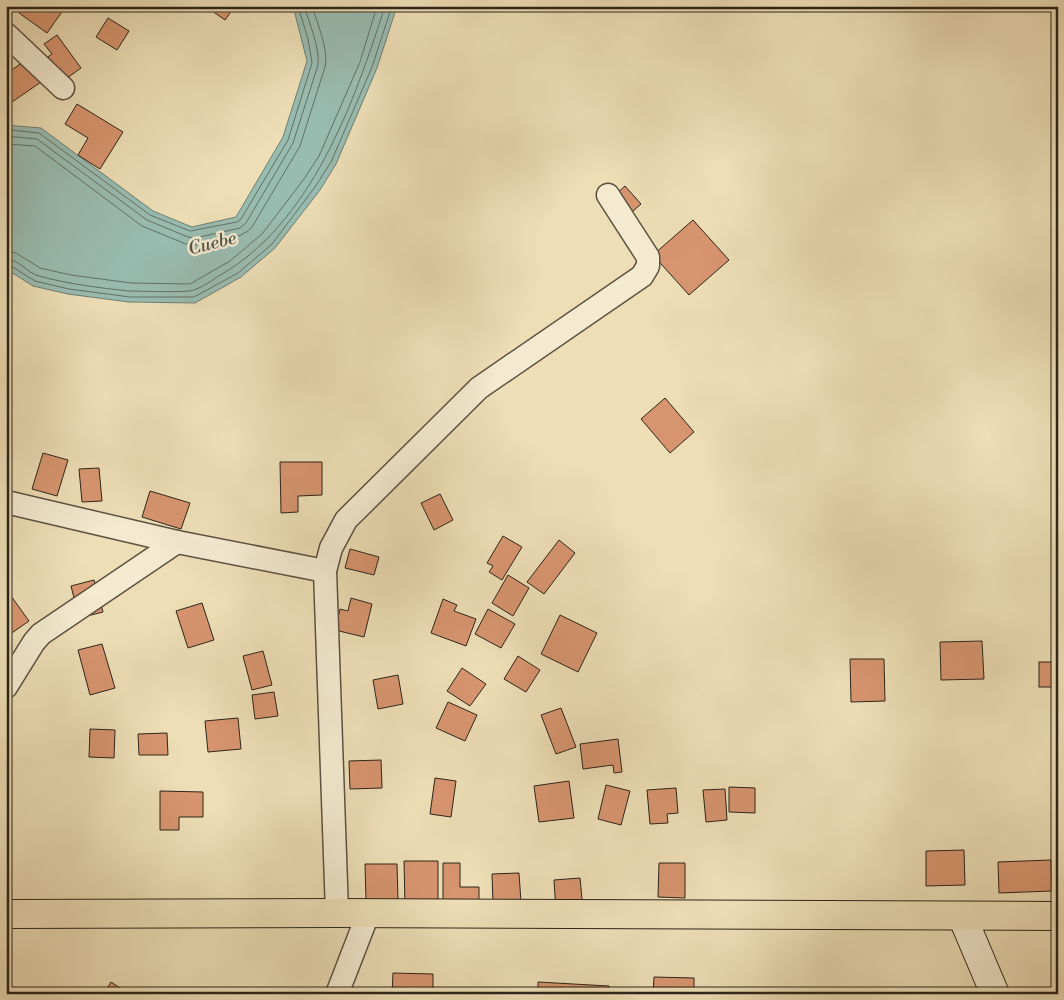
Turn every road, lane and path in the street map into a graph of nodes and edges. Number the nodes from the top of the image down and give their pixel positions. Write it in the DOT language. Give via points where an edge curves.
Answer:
graph roads {
  1 [pos="6,34"];
  2 [pos="63,88"];
  3 [pos="608,195"];
  4 [pos="6,502"];
  5 [pos="177,542"];
  6 [pos="326,571"];
  7 [pos="6,687"];
  8 [pos="337,913"];
  9 [pos="6,914"];
  10 [pos="368,914"];
  11 [pos="962,916"];
  12 [pos="1058,916"];
  13 [pos="337,994"];
  14 [pos="995,994"];
  1 -- 2 [label="street"];
  3 -- 6 [label="street" via="648,257 648,266 642,276 479,388 346,520 331,548"];
  4 -- 5 [label="street"];
  5 -- 6 [label="street"];
  5 -- 7 [label="street" via="41,634"];
  6 -- 8 [label="street"];
  8 -- 9 [label="main road"];
  8 -- 10 [label="main road"];
  10 -- 11 [label="main road"];
  10 -- 13 [label="street"];
  11 -- 12 [label="main road"];
  11 -- 14 [label="main road"];
}
